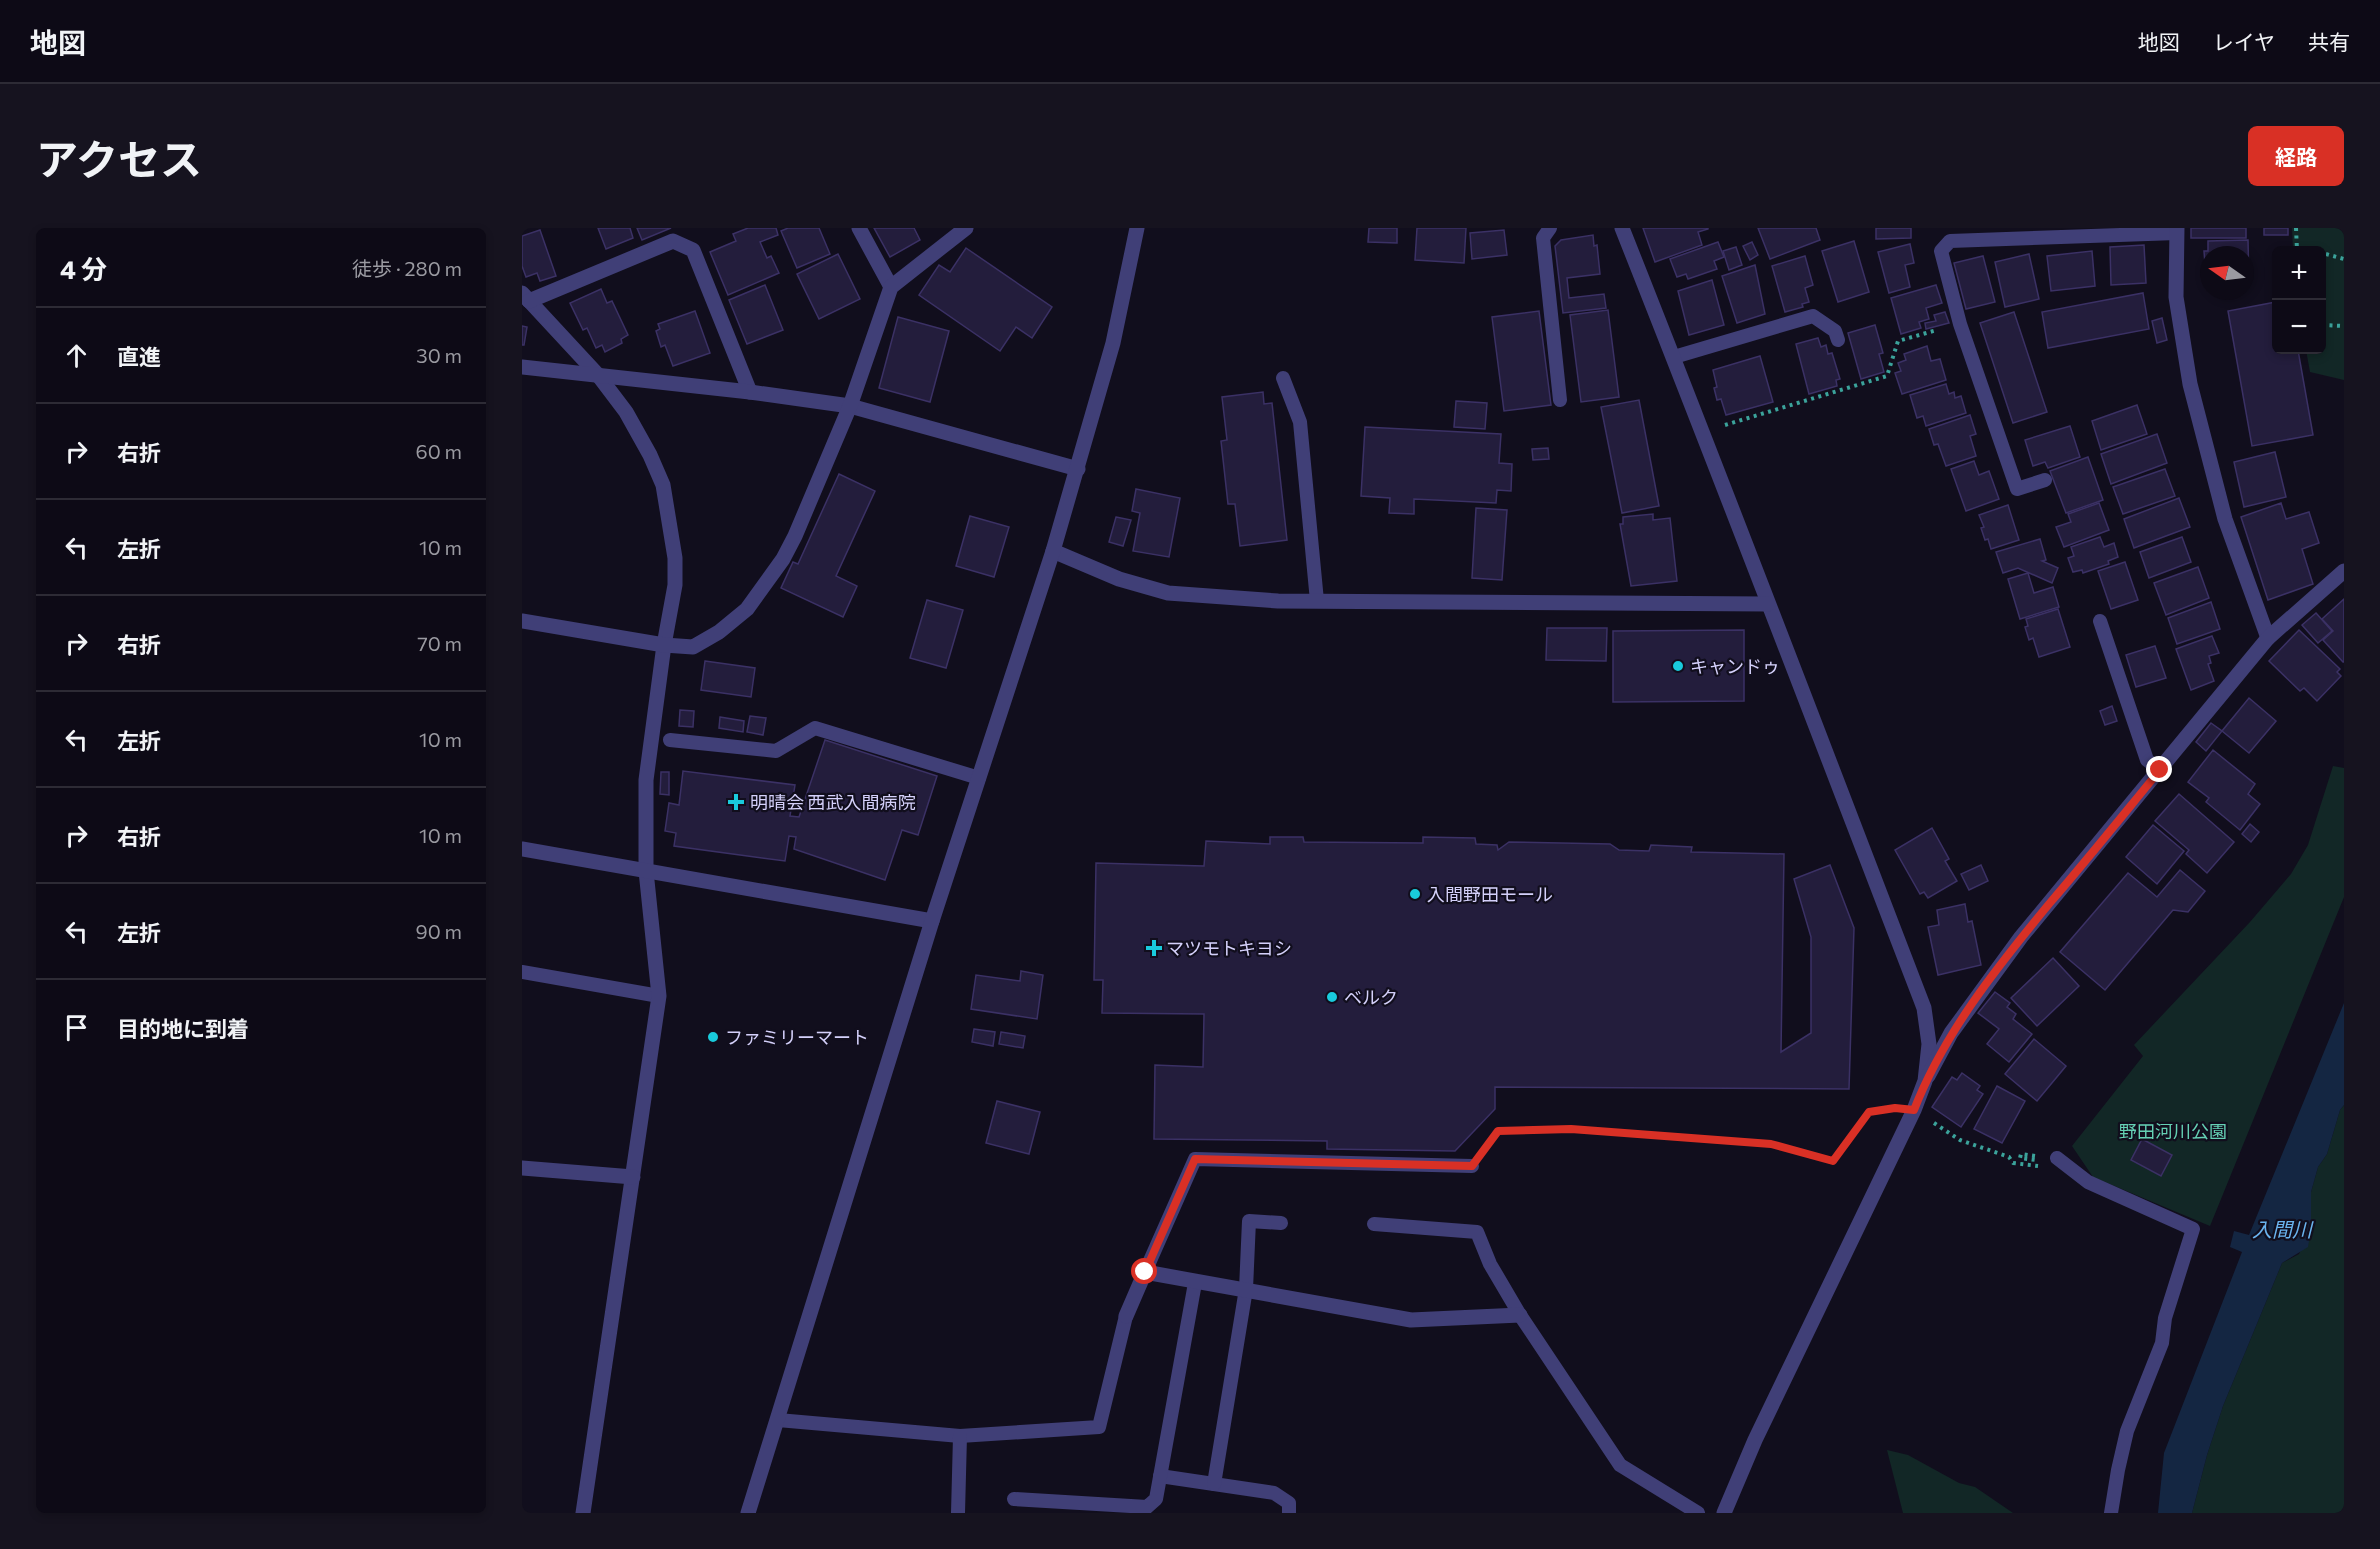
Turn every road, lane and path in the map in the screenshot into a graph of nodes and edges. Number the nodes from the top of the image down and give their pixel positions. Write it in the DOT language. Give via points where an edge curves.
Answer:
graph roads {
  1 [pos="859,228"];
  2 [pos="966,228"];
  3 [pos="1137,228"];
  4 [pos="1550,228"];
  5 [pos="1623,228"];
  6 [pos="2296,228"];
  7 [pos="2177,231"];
  8 [pos="2297,246"];
  9 [pos="2326,254"];
  10 [pos="2344,259"];
  11 [pos="891,287"];
  12 [pos="525,297"];
  13 [pos="1960,324"];
  14 [pos="2326,325"];
  15 [pos="2344,326"];
  16 [pos="1838,340"];
  17 [pos="1674,357"];
  18 [pos="522,367"];
  19 [pos="598,375"];
  20 [pos="1283,378"];
  21 [pos="750,392"];
  22 [pos="1560,400"];
  23 [pos="850,406"];
  24 [pos="1704,432"];
  25 [pos="1078,469"];
  26 [pos="2045,480"];
  27 [pos="1053,551"];
  28 [pos="2344,571"];
  29 [pos="1317,601"];
  30 [pos="1768,604"];
  31 [pos="522,621"];
  32 [pos="2100,621"];
  33 [pos="2268,638"];
  34 [pos="664,645"];
  35 [pos="670,740"];
  36 [pos="2160,770"];
  37 [pos="979,778"];
  38 [pos="522,849"];
  39 [pos="646,871"];
  40 [pos="932,921"];
  41 [pos="522,972"];
  42 [pos="659,996"];
  43 [pos="1925,1081"];
  44 [pos="1914,1110"];
  45 [pos="2057,1158"];
  46 [pos="2013,1163"];
  47 [pos="1472,1166"];
  48 [pos="522,1168"];
  49 [pos="633,1177"];
  50 [pos="1281,1223"];
  51 [pos="1374,1224"];
  52 [pos="1145,1272"];
  53 [pos="1195,1282"];
  54 [pos="1246,1289"];
  55 [pos="1520,1314"];
  56 [pos="1126,1316"];
  57 [pos="778,1420"];
  58 [pos="960,1436"];
  59 [pos="1160,1476"];
  60 [pos="1214,1484"];
  61 [pos="1014,1499"];
  62 [pos="583,1513"];
  63 [pos="748,1513"];
  64 [pos="958,1513"];
  65 [pos="1289,1513"];
  66 [pos="1698,1513"];
  67 [pos="1724,1513"];
  68 [pos="2111,1513"];
  1 -- 11 [label="street"];
  2 -- 11 [label="street"];
  3 -- 25 [label="street" via="1113,343"];
  4 -- 22 [label="lane" via="1544,238"];
  5 -- 17 [label="street"];
  6 -- 8 [label="path"];
  7 -- 13 [label="lane" via="1950,241 1941,251"];
  7 -- 33 [label="street" via="2176,297 2190,384 2225,519"];
  9 -- 10 [label="path"];
  11 -- 23 [label="street"];
  12 -- 19 [label="street"];
  12 -- 21 [label="street" via="673,241 693,250"];
  13 -- 24 [label="path" via="1898,341 1887,376"];
  13 -- 26 [label="lane" via="2017,489"];
  14 -- 15 [label="path"];
  16 -- 17 [label="lane" via="1834,331 1813,316"];
  17 -- 24 [label="street"];
  18 -- 19 [label="street"];
  19 -- 21 [label="street"];
  19 -- 34 [label="street" via="626,412 663,485 675,558 675,585"];
  20 -- 29 [label="lane" via="1300,422"];
  21 -- 23 [label="street"];
  23 -- 25 [label="street"];
  23 -- 34 [label="street" via="795,536 747,609 693,647"];
  24 -- 30 [label="street"];
  25 -- 27 [label="street"];
  27 -- 29 [label="street" via="1119,579 1168,593"];
  27 -- 37 [label="street"];
  28 -- 33 [label="street"];
  29 -- 30 [label="street"];
  30 -- 43 [label="street" via="1924,1008 1929,1044"];
  31 -- 34 [label="street"];
  32 -- 36 [label="lane" via="2147,760"];
  33 -- 36 [label="street"];
  34 -- 39 [label="street" via="646,780"];
  35 -- 37 [label="lane" via="776,751 815,728"];
  36 -- 43 [label="street" via="2021,937 1952,1033"];
  37 -- 40 [label="street"];
  38 -- 39 [label="street"];
  39 -- 40 [label="street"];
  39 -- 42 [label="street"];
  40 -- 57 [label="street"];
  41 -- 42 [label="lane"];
  42 -- 49 [label="street"];
  43 -- 44 [label="street"];
  44 -- 46 [label="path" via="1960,1140 2009,1156"];
  44 -- 47 [label="path" via="1869,1112 1833,1161 1771,1144 1571,1129 1498,1131"];
  44 -- 67 [label="street" via="1755,1440"];
  45 -- 68 [label="lane" via="2088,1182 2193,1229 2165,1318 2162,1343 2127,1431"];
  47 -- 52 [label="lane" via="1195,1159"];
  48 -- 49 [label="street"];
  49 -- 62 [label="street"];
  50 -- 54 [label="lane" via="1250,1221"];
  51 -- 55 [label="lane" via="1477,1232 1490,1264"];
  52 -- 53 [label="street"];
  52 -- 56 [label="street"];
  53 -- 54 [label="street"];
  53 -- 59 [label="lane"];
  54 -- 55 [label="street" via="1411,1320"];
  54 -- 60 [label="lane"];
  55 -- 66 [label="lane" via="1620,1465"];
  56 -- 58 [label="lane" via="1099,1427"];
  57 -- 58 [label="lane"];
  57 -- 63 [label="street"];
  58 -- 64 [label="lane"];
  59 -- 60 [label="lane"];
  59 -- 61 [label="lane" via="1156,1499 1147,1507"];
  60 -- 65 [label="lane" via="1274,1493 1289,1503"];
}
